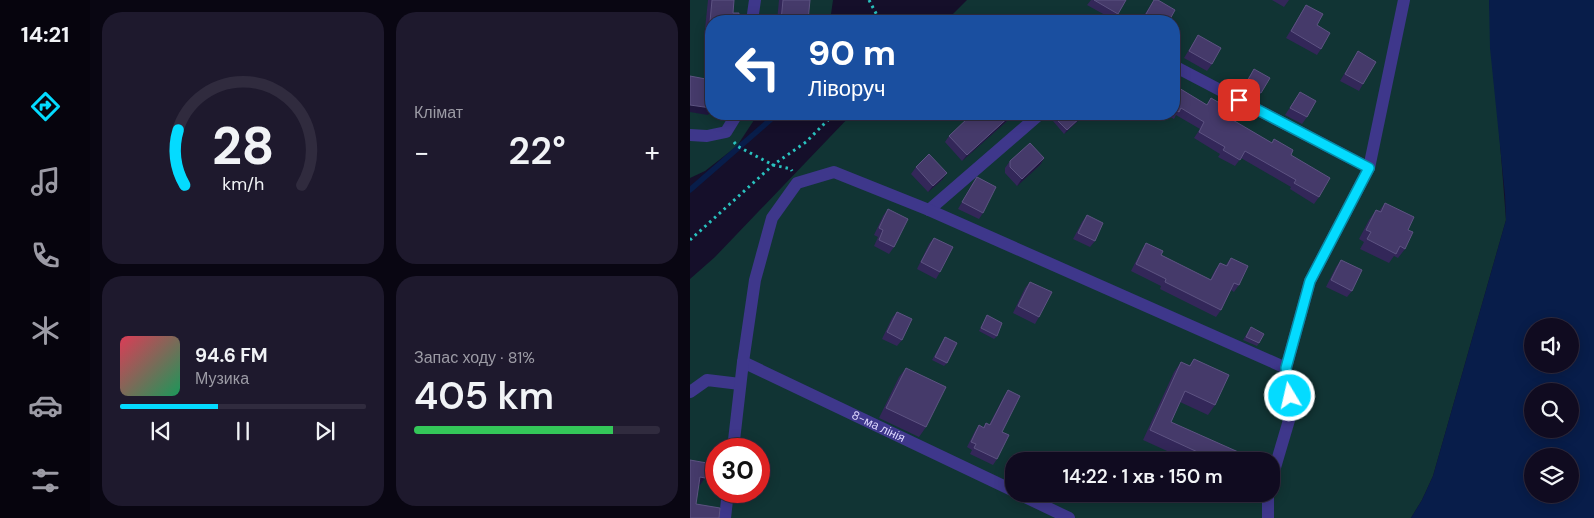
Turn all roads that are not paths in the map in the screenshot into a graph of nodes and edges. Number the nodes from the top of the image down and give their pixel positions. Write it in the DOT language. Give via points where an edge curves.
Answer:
graph roads {
  1 [pos="755,0"];
  2 [pos="1404,0"];
  3 [pos="753,15"];
  4 [pos="1180,69"];
  5 [pos="733,120"];
  6 [pos="1033,120"];
  7 [pos="690,135"];
  8 [pos="1369,168"];
  9 [pos="930,210"];
  10 [pos="743,362"];
  11 [pos="1286,368"];
  12 [pos="740,384"];
  13 [pos="690,392"];
  14 [pos="734,438"];
  15 [pos="1280,452"];
  16 [pos="1005,488"];
  17 [pos="1035,502"];
  18 [pos="1267,502"];
  19 [pos="727,503"];
  20 [pos="725,518"];
  21 [pos="1069,518"];
  22 [pos="1268,518"];
  1 -- 3 [label="street"];
  2 -- 8 [label="street"];
  4 -- 8 [label="street"];
  5 -- 7 [label="street" via="726,132"];
  6 -- 9 [label="street"];
  8 -- 11 [label="street" via="1310,281"];
  9 -- 10 [label="street" via="834,172 797,183 772,218 755,280"];
  9 -- 11 [label="street"];
  10 -- 12 [label="street"];
  10 -- 16 [label="street, 8-ма лінія"];
  11 -- 15 [label="street" via="1292,410"];
  12 -- 13 [label="street" via="706,380"];
  12 -- 14 [label="street"];
  17 -- 21 [label="street"];
  18 -- 22 [label="street"];
  19 -- 20 [label="street"];
}
